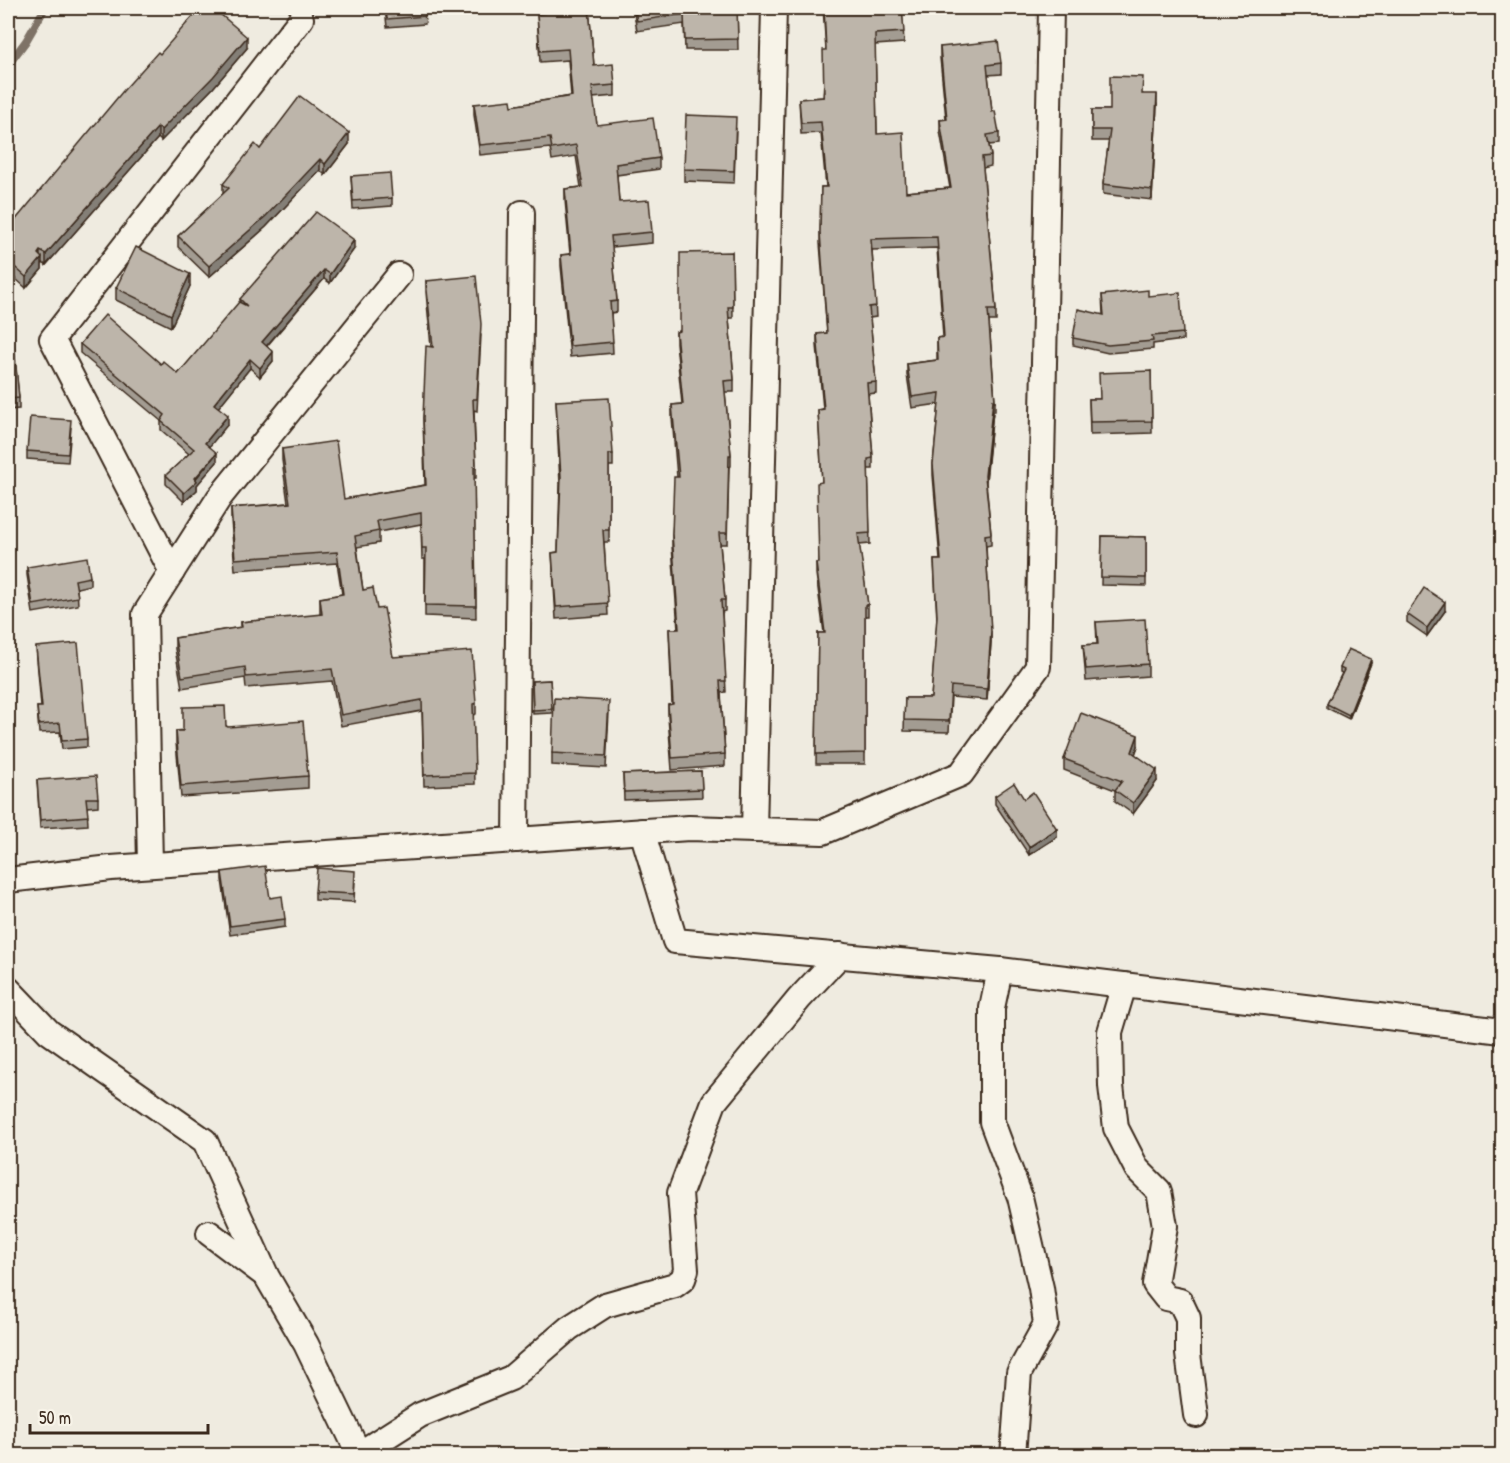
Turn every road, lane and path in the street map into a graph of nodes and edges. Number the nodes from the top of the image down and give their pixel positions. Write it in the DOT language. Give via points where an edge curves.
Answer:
graph roads {
  1 [pos="774,8"];
  2 [pos="1051,8"];
  3 [pos="301,19"];
  4 [pos="522,213"];
  5 [pos="399,275"];
  6 [pos="172,572"];
  7 [pos="754,830"];
  8 [pos="642,831"];
  9 [pos="516,840"];
  10 [pos="150,865"];
  11 [pos="8,880"];
  12 [pos="840,955"];
  13 [pos="1000,970"];
  14 [pos="1124,985"];
  15 [pos="8,989"];
  16 [pos="1503,1031"];
  17 [pos="209,1233"];
  18 [pos="267,1277"];
  19 [pos="1196,1415"];
  20 [pos="360,1455"];
  21 [pos="1013,1455"];
  1 -- 7 [label="street"];
  2 -- 7 [label="street" via="1038,667 961,774 823,832"];
  3 -- 6 [label="street" via="52,339"];
  4 -- 9 [label="street"];
  5 -- 6 [label="street" via="219,498"];
  6 -- 10 [label="street" via="145,614"];
  7 -- 8 [label="street"];
  8 -- 9 [label="street"];
  8 -- 12 [label="street" via="675,941"];
  9 -- 10 [label="street"];
  10 -- 11 [label="street"];
  12 -- 13 [label="street"];
  12 -- 20 [label="street" via="714,1102 680,1193 686,1270 683,1279 605,1305 568,1328 511,1378 420,1416"];
  13 -- 14 [label="street"];
  13 -- 21 [label="street" via="992,1008 992,1122 1020,1197 1046,1324 1019,1373"];
  14 -- 16 [label="street"];
  14 -- 19 [label="street" via="1110,1032 1116,1128 1137,1169 1159,1191 1165,1226 1155,1284 1166,1298 1180,1301 1188,1318"];
  15 -- 18 [label="street" via="49,1032 205,1141"];
  17 -- 18 [label="street"];
  18 -- 20 [label="street" via="306,1344"];
}
